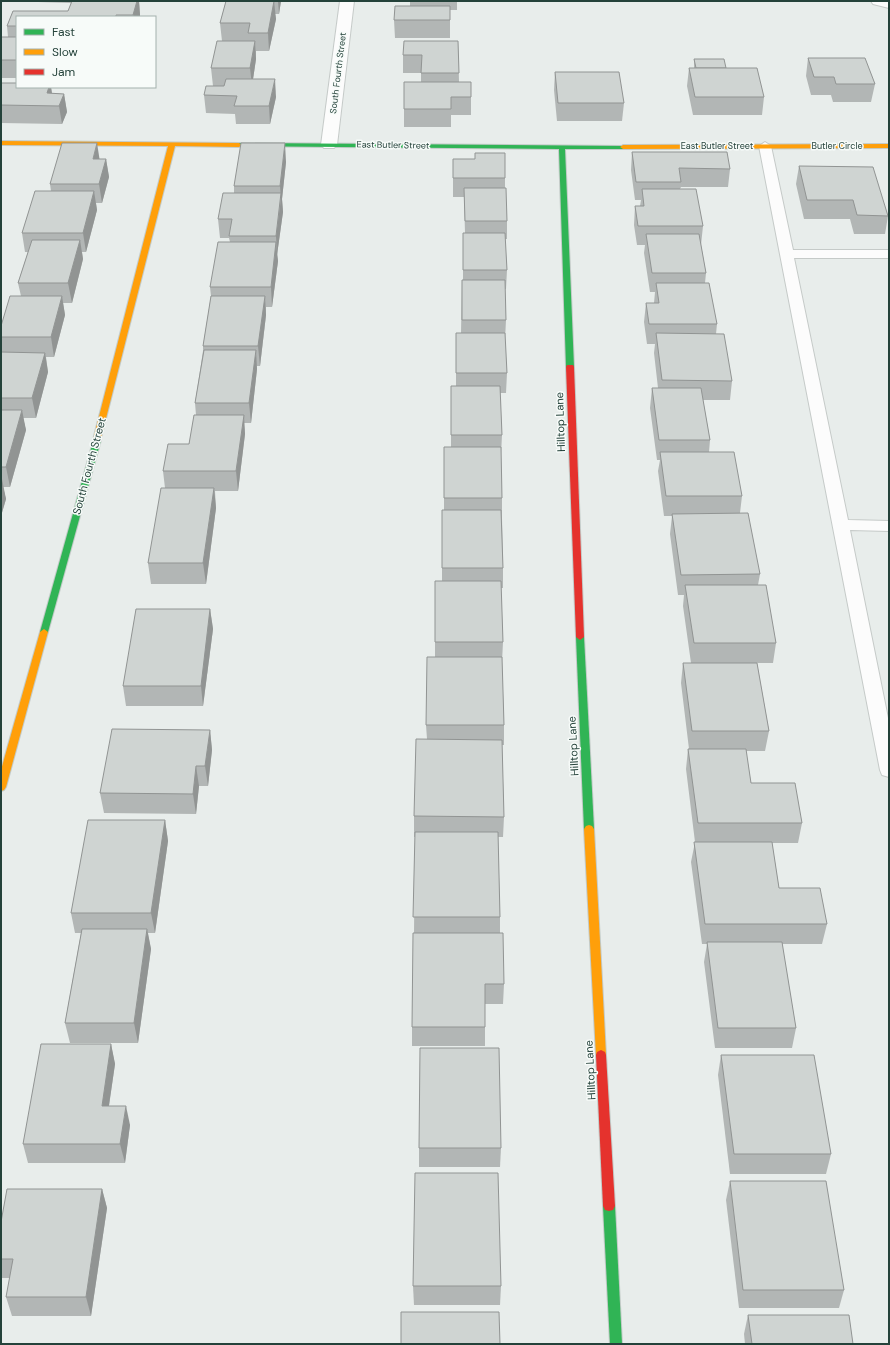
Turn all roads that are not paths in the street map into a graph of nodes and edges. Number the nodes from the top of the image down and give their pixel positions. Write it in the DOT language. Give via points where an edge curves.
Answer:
graph roads {
  1 [pos="347,1"];
  2 [pos="878,1"];
  3 [pos="889,4"];
  4 [pos="1,143"];
  5 [pos="172,144"];
  6 [pos="329,145"];
  7 [pos="765,146"];
  8 [pos="785,146"];
  9 [pos="889,146"];
  10 [pos="562,147"];
  11 [pos="786,254"];
  12 [pos="889,254"];
  13 [pos="841,525"];
  14 [pos="889,526"];
  15 [pos="889,770"];
  16 [pos="1,787"];
  17 [pos="616,1344"];
  1 -- 6 [label="street, South Fourth Street"];
  2 -- 3 [label="street"];
  4 -- 5 [label="street, East Butler Street"];
  5 -- 6 [label="street, East Butler Street"];
  5 -- 16 [label="street, South Fourth Street" via="89,469"];
  6 -- 10 [label="street, East Butler Street"];
  7 -- 8 [label="street, East Butler Street"];
  7 -- 10 [label="street, East Butler Street"];
  7 -- 11 [label="lane"];
  8 -- 9 [label="street, Butler Circle"];
  10 -- 17 [label="street, Hilltop Lane" via="582,698"];
  11 -- 12 [label="lane"];
  11 -- 13 [label="lane"];
  13 -- 14 [label="lane"];
  13 -- 15 [label="lane"];
}
